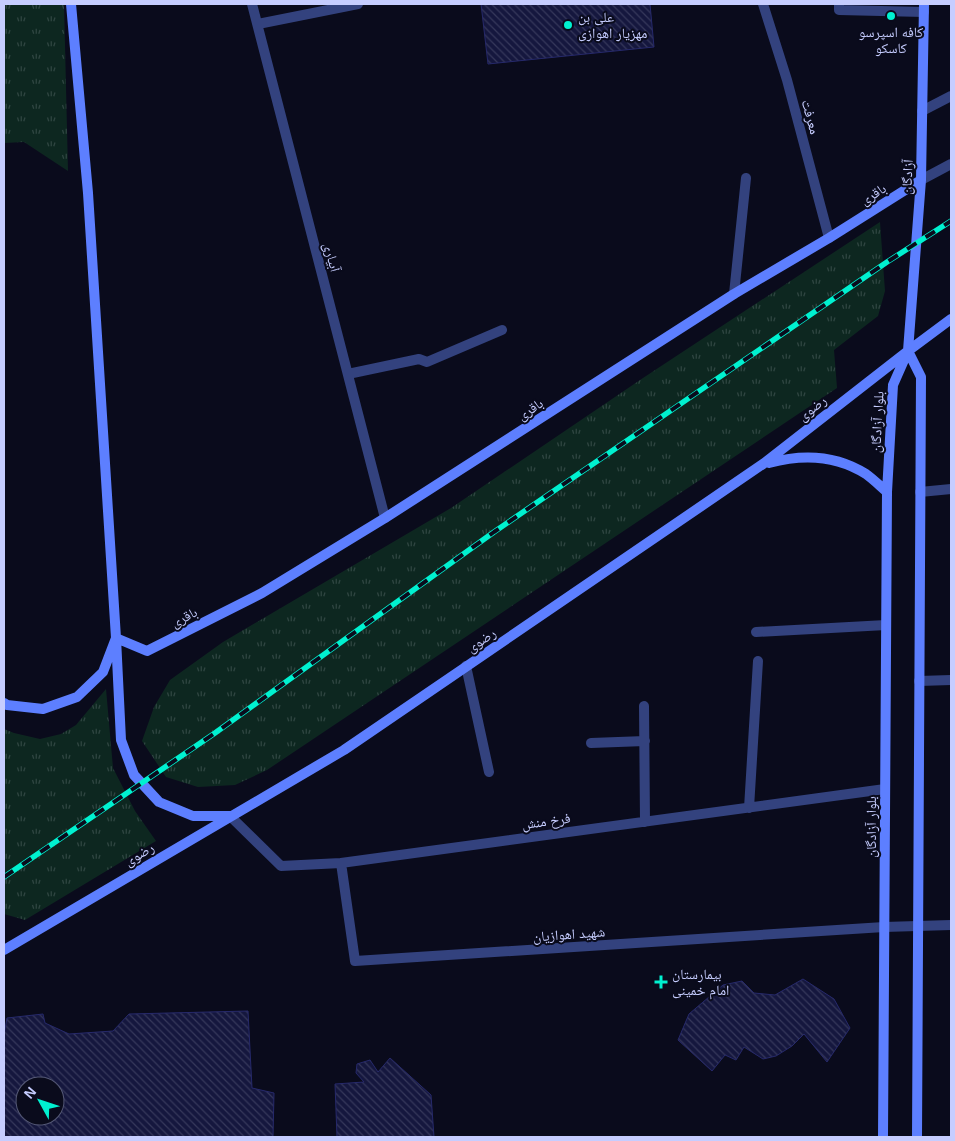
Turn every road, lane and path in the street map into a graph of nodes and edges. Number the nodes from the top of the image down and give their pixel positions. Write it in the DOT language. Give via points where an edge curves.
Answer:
graph roads {
  1 [pos="71,4"];
  2 [pos="252,4"];
  3 [pos="358,4"];
  4 [pos="763,4"];
  5 [pos="839,4"];
  6 [pos="924,8"];
  7 [pos="258,24"];
  8 [pos="951,96"];
  9 [pos="922,111"];
  10 [pos="951,164"];
  11 [pos="746,178"];
  12 [pos="921,180"];
  13 [pos="829,238"];
  14 [pos="734,294"];
  15 [pos="951,319"];
  16 [pos="502,330"];
  17 [pos="908,351"];
  18 [pos="348,374"];
  19 [pos="763,464"];
  20 [pos="951,489"];
  21 [pos="886,492"];
  22 [pos="920,492"];
  23 [pos="385,518"];
  24 [pos="886,625"];
  25 [pos="756,632"];
  26 [pos="116,638"];
  27 [pos="758,661"];
  28 [pos="466,666"];
  29 [pos="951,680"];
  30 [pos="919,681"];
  31 [pos="4,702"];
  32 [pos="644,706"];
  33 [pos="645,741"];
  34 [pos="591,743"];
  35 [pos="490,772"];
  36 [pos="885,789"];
  37 [pos="749,808"];
  38 [pos="230,816"];
  39 [pos="645,822"];
  40 [pos="341,863"];
  41 [pos="951,925"];
  42 [pos="918,927"];
  43 [pos="884,928"];
  44 [pos="4,950"];
  45 [pos="883,1137"];
  46 [pos="917,1137"];
  1 -- 26 [label="main road" via="88,203"];
  2 -- 7 [label="street, آبیاری"];
  3 -- 7 [label="street"];
  4 -- 13 [label="street, معرفت"];
  5 -- 6 [label="street" via="839,10"];
  6 -- 9 [label="main road, آزادگان"];
  7 -- 18 [label="street, آبیاری"];
  8 -- 9 [label="street"];
  9 -- 12 [label="main road, آزادگان"];
  10 -- 12 [label="street, باقری"];
  11 -- 14 [label="street"];
  12 -- 13 [label="main road, باقری"];
  12 -- 17 [label="main road, آزادگان"];
  13 -- 14 [label="main road, باقری"];
  14 -- 23 [label="main road, باقری"];
  15 -- 17 [label="main road, رضوی"];
  16 -- 18 [label="street" via="427,362 419,359"];
  17 -- 19 [label="main road, رضوی"];
  17 -- 21 [label="main road, بلوار آزادگان" via="892,385"];
  17 -- 22 [label="main road" via="921,377"];
  18 -- 23 [label="street, آبیاری"];
  19 -- 21 [label="main road" via="789,457 816,457 842,463 866,474"];
  19 -- 28 [label="main road, رضوی"];
  20 -- 22 [label="street"];
  21 -- 24 [label="main road, بلوار آزادگان"];
  22 -- 30 [label="main road"];
  23 -- 26 [label="main road, باقری" via="262,593 147,651"];
  24 -- 25 [label="street"];
  24 -- 36 [label="main road, بلوار آزادگان"];
  26 -- 31 [label="main road" via="104,672 77,697 43,708 7,705"];
  26 -- 38 [label="main road" via="121,740 134,775 159,802 193,816"];
  27 -- 37 [label="street"];
  28 -- 35 [label="street"];
  28 -- 38 [label="main road, رضوی" via="344,750"];
  29 -- 30 [label="street"];
  30 -- 42 [label="main road"];
  32 -- 33 [label="street"];
  33 -- 34 [label="street"];
  33 -- 39 [label="street"];
  36 -- 37 [label="street, فرخ منش"];
  36 -- 43 [label="main road, بلوار آزادگان"];
  37 -- 39 [label="street, فرخ منش"];
  38 -- 40 [label="street, فرخ منش" via="281,866"];
  38 -- 44 [label="main road, رضوی"];
  39 -- 40 [label="street, فرخ منش"];
  40 -- 43 [label="street, شهید اهوازیان" via="355,961"];
  41 -- 42 [label="street"];
  42 -- 43 [label="street"];
  42 -- 46 [label="main road"];
  43 -- 45 [label="main road, بلوار آزادگان"];
}
